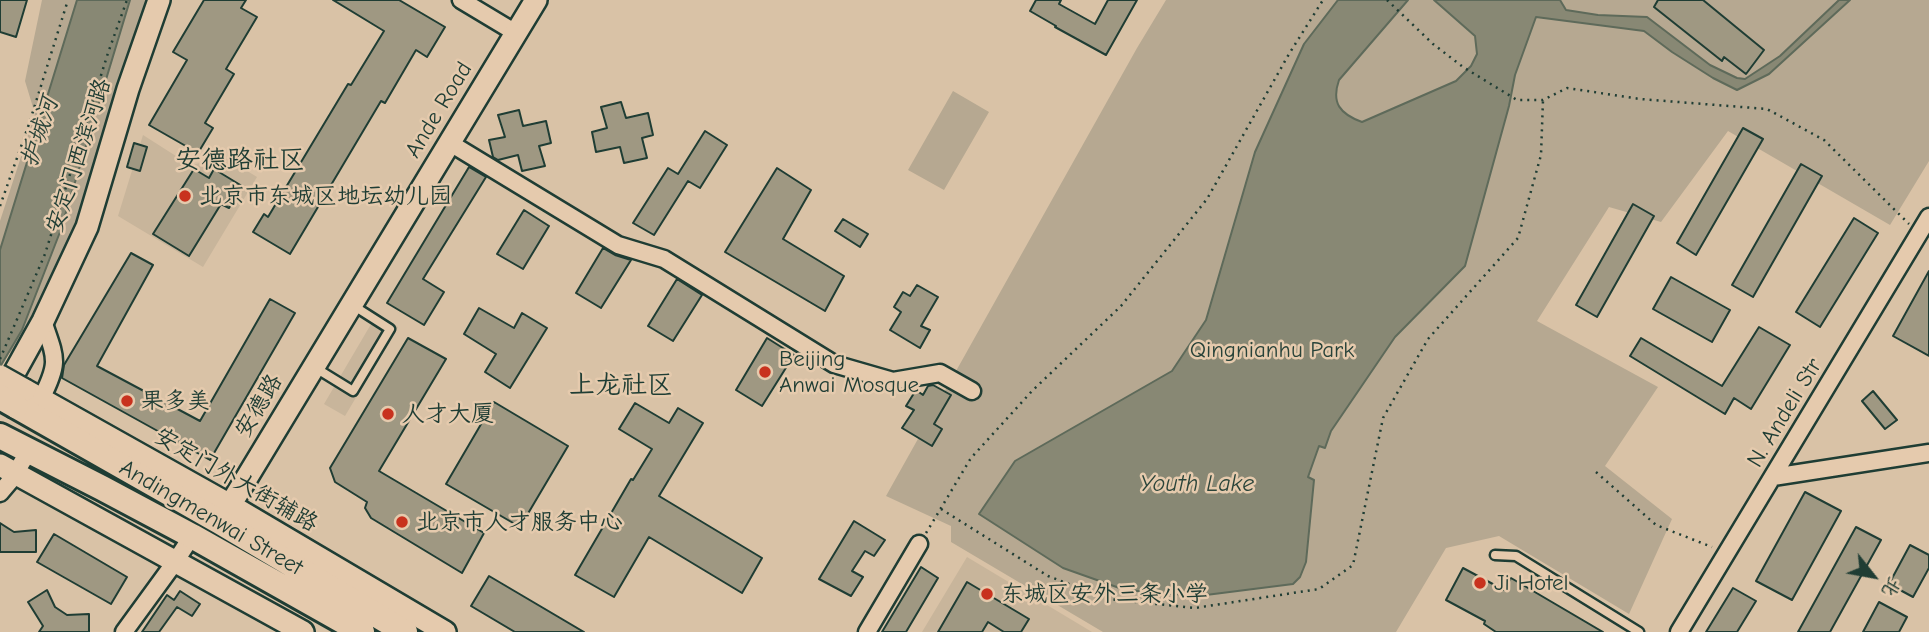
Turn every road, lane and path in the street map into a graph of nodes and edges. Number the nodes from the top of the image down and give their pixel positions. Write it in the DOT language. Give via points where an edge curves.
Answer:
graph roads {
  1 [pos="68,0"];
  2 [pos="127,0"];
  3 [pos="159,0"];
  4 [pos="461,0"];
  5 [pos="536,0"];
  6 [pos="1323,0"];
  7 [pos="1387,0"];
  8 [pos="516,33"];
  9 [pos="1543,100"];
  10 [pos="450,143"];
  11 [pos="0,206"];
  12 [pos="1929,217"];
  13 [pos="1919,234"];
  14 [pos="351,305"];
  15 [pos="43,321"];
  16 [pos="0,359"];
  17 [pos="314,367"];
  18 [pos="0,376"];
  19 [pos="972,391"];
  20 [pos="16,398"];
  21 [pos="0,436"];
  22 [pos="30,451"];
  23 [pos="1929,453"];
  24 [pos="8,469"];
  25 [pos="1596,471"];
  26 [pos="1773,477"];
  27 [pos="0,493"];
  28 [pos="941,509"];
  29 [pos="225,513"];
  30 [pos="192,536"];
  31 [pos="919,544"];
  32 [pos="1727,552"];
  33 [pos="1495,555"];
  34 [pos="175,562"];
  35 [pos="124,632"];
  36 [pos="303,632"];
  37 [pos="362,632"];
  38 [pos="405,632"];
  39 [pos="445,632"];
  40 [pos="867,632"];
  41 [pos="1639,632"];
  42 [pos="1679,632"];
  1 -- 11 [label="path"];
  2 -- 16 [label="path" via="45,254"];
  3 -- 15 [label="street, 安定门西滨河路" via="87,227"];
  4 -- 8 [label="street"];
  5 -- 8 [label="street, Ande Road"];
  6 -- 28 [label="path" via="1207,199 1121,306 1032,391 971,458"];
  7 -- 9 [label="path" via="1463,67 1517,100"];
  8 -- 10 [label="street, Ande Road"];
  9 -- 13 [label="path" via="1567,88 1640,99 1767,108 1824,141"];
  9 -- 28 [label="path" via="1541,155 1518,238 1427,339 1383,418 1353,565 1319,589 1195,608 1108,599 1048,576"];
  10 -- 14 [label="street, Ande Road"];
  10 -- 19 [label="street" via="618,245 664,258 834,364 893,382 940,373"];
  12 -- 13 [label="street, N. Andeli Str"];
  13 -- 26 [label="street, N. Andeli Str"];
  14 -- 17 [label="street, Ande Road"];
  14 -- 17 [label="lane" via="390,329 362,377 353,391"];
  15 -- 20 [label="street, 安定门西滨河路"];
  15 -- 20 [label="street" via="55,356 53,374"];
  17 -- 29 [label="street, 安德路"];
  18 -- 20 [label="street, bridge"];
  20 -- 29 [label="main road, Andingmenwai Street"];
  21 -- 22 [label="main road"];
  22 -- 24 [label="street"];
  22 -- 30 [label="main road"];
  23 -- 26 [label="street"];
  24 -- 27 [label="street"];
  24 -- 34 [label="street"];
  25 -- 32 [label="path" via="1656,525"];
  26 -- 32 [label="street, N. Andeli Str"];
  28 -- 31 [label="path"];
  29 -- 38 [label="main road, Andingmenwai Street"];
  29 -- 39 [label="street, 安定门外大街辅路"];
  30 -- 34 [label="street"];
  30 -- 37 [label="main road"];
  31 -- 40 [label="street"];
  32 -- 42 [label="street, N. Andeli Str"];
  33 -- 41 [label="lane" via="1516,556"];
  34 -- 35 [label="street"];
  34 -- 36 [label="street"];
}
